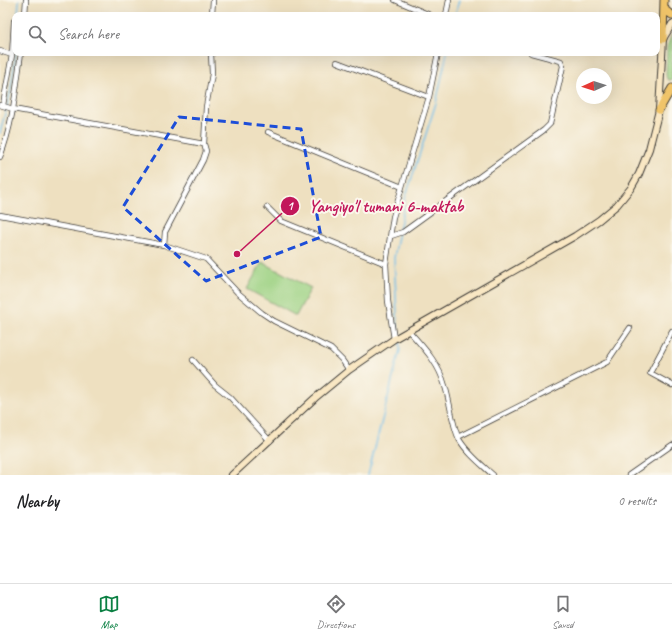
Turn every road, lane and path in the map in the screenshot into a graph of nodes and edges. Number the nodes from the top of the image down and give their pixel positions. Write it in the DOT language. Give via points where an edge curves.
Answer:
graph roads {
  1 [pos="26,0"];
  2 [pos="212,0"];
  3 [pos="395,0"];
  4 [pos="449,0"];
  5 [pos="664,2"];
  6 [pos="25,12"];
  7 [pos="212,12"];
  8 [pos="423,12"];
  9 [pos="447,12"];
  10 [pos="672,15"];
  11 [pos="672,24"];
  12 [pos="663,39"];
  13 [pos="0,51"];
  14 [pos="12,55"];
  15 [pos="21,56"];
  16 [pos="211,56"];
  17 [pos="437,56"];
  18 [pos="542,56"];
  19 [pos="337,62"];
  20 [pos="672,88"];
  21 [pos="429,98"];
  22 [pos="1,105"];
  23 [pos="13,109"];
  24 [pos="659,110"];
  25 [pos="268,132"];
  26 [pos="204,144"];
  27 [pos="0,157"];
  28 [pos="402,186"];
  29 [pos="267,207"];
  30 [pos="0,215"];
  31 [pos="391,236"];
  32 [pos="164,245"];
  33 [pos="386,264"];
  34 [pos="630,328"];
  35 [pos="672,331"];
  36 [pos="406,332"];
  37 [pos="394,338"];
  38 [pos="193,360"];
  39 [pos="349,370"];
  40 [pos="672,385"];
  41 [pos="458,437"];
  42 [pos="270,440"];
  43 [pos="672,445"];
  44 [pos="232,475"];
  45 [pos="493,475"];
  46 [pos="629,475"];
  1 -- 6 [label="street"];
  2 -- 7 [label="street"];
  3 -- 8 [label="street"];
  4 -- 9 [label="street"];
  5 -- 10 [label="highway" via="666,11"];
  5 -- 12 [label="highway"];
  11 -- 12 [label="main road"];
  12 -- 24 [label="main road"];
  13 -- 14 [label="street"];
  14 -- 22 [label="street"];
  15 -- 23 [label="street"];
  16 -- 26 [label="street" via="212,74 206,107"];
  17 -- 21 [label="street"];
  18 -- 31 [label="street" via="563,63 550,124 403,232"];
  19 -- 21 [label="street"];
  20 -- 24 [label="highway"];
  21 -- 28 [label="street"];
  22 -- 23 [label="street"];
  23 -- 26 [label="street"];
  23 -- 27 [label="street"];
  24 -- 36 [label="main road" via="649,149 639,174 624,197 608,213 575,236"];
  25 -- 28 [label="street"];
  26 -- 32 [label="street" via="206,151 203,160 165,232"];
  28 -- 31 [label="street"];
  29 -- 33 [label="street" via="281,221"];
  30 -- 32 [label="street"];
  31 -- 33 [label="street"];
  32 -- 39 [label="street" via="206,259 236,292 262,313 331,349"];
  33 -- 37 [label="street"];
  34 -- 41 [label="street" via="607,362"];
  35 -- 40 [label="street" via="650,373"];
  36 -- 37 [label="main road"];
  36 -- 41 [label="street" via="423,347 438,367 445,384"];
  37 -- 39 [label="main road"];
  38 -- 42 [label="street"];
  39 -- 42 [label="main road"];
  41 -- 45 [label="street" via="465,448"];
  42 -- 44 [label="main road"];
  43 -- 46 [label="street"];
}
